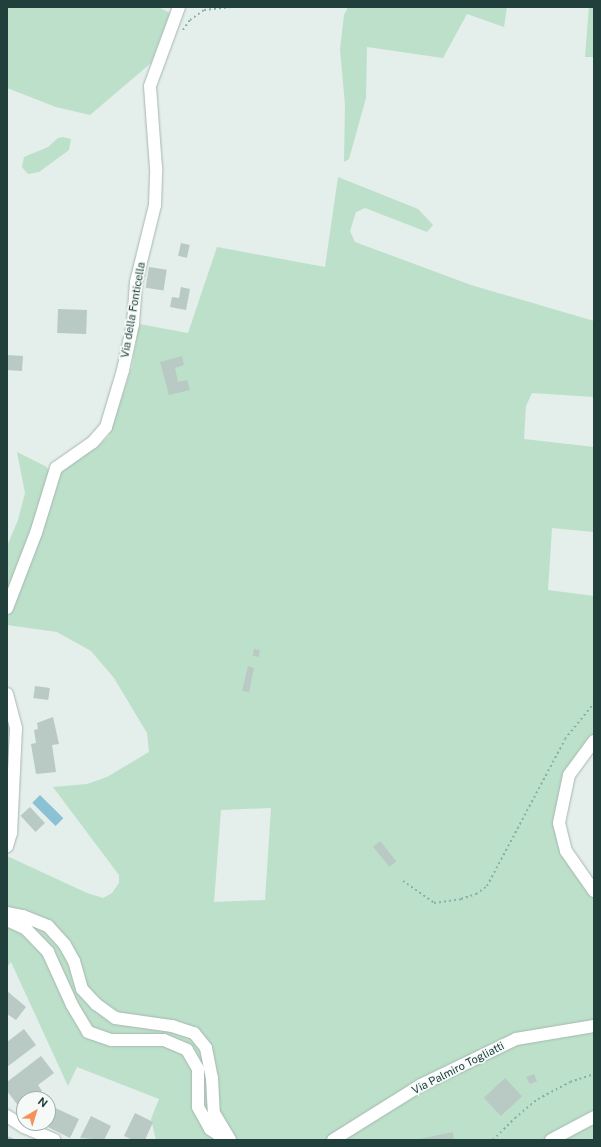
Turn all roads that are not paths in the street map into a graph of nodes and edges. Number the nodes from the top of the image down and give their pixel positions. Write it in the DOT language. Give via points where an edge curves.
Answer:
graph roads {
  1 [pos="179,7"];
  2 [pos="7,608"];
  3 [pos="7,694"];
  4 [pos="594,741"];
  5 [pos="7,846"];
  6 [pos="594,891"];
  7 [pos="7,913"];
  8 [pos="7,920"];
  9 [pos="594,1026"];
  10 [pos="7,1116"];
  11 [pos="594,1118"];
  12 [pos="54,1140"];
  13 [pos="228,1140"];
  14 [pos="333,1140"];
  15 [pos="551,1140"];
  1 -- 2 [label="street, Via della Fonticella" via="150,86 156,168 154,206 136,282 133,324 123,370 106,427 93,442 56,468 36,533"];
  3 -- 5 [label="street" via="16,728 12,833"];
  4 -- 6 [label="street" via="569,774 559,823 566,851"];
  7 -- 13 [label="street" via="48,926 65,945 74,961 82,989 96,1004 115,1018 172,1026 194,1033 206,1048 212,1078 214,1113"];
  8 -- 13 [label="street" via="26,928 48,952 72,1005 88,1032 111,1040 164,1040 187,1050 198,1069 198,1107 210,1129"];
  9 -- 14 [label="street, Via Palmiro Togliatti" via="516,1039 421,1084"];
  10 -- 12 [label="street" via="24,1128"];
  11 -- 15 [label="street"];
}
